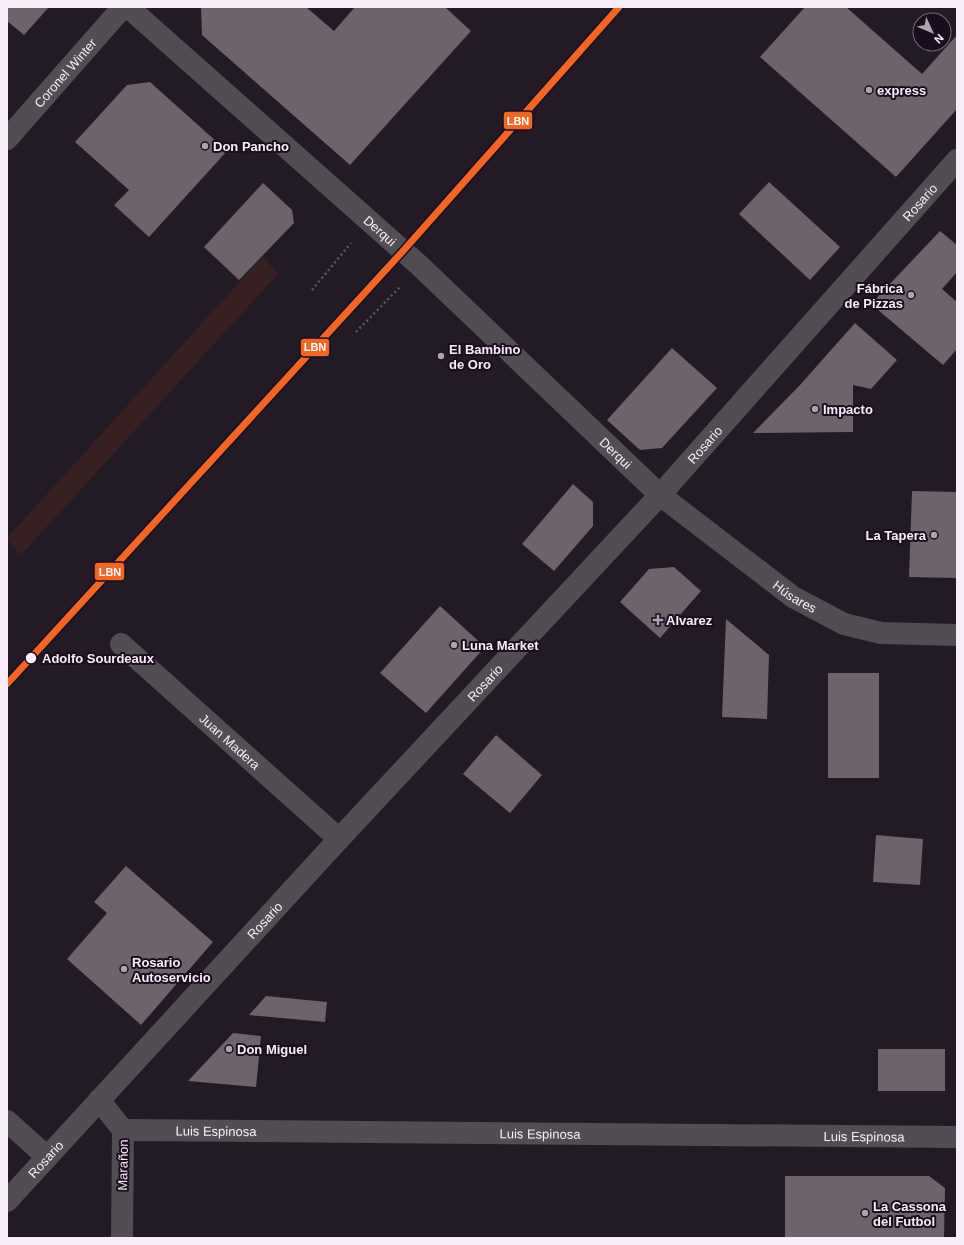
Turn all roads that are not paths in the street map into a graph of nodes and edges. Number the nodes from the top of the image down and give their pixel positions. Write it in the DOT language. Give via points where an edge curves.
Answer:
graph roads {
  1 [pos="123,7"];
  2 [pos="128,7"];
  3 [pos="7,139"];
  4 [pos="957,160"];
  5 [pos="660,495"];
  6 [pos="957,635"];
  7 [pos="121,644"];
  8 [pos="339,839"];
  9 [pos="99,1100"];
  10 [pos="7,1122"];
  11 [pos="123,1130"];
  12 [pos="957,1137"];
  13 [pos="47,1157"];
  14 [pos="7,1201"];
  15 [pos="122,1238"];
  1 -- 3 [label="street, Coronel Winter"];
  2 -- 5 [label="street, Derqui" via="420,266"];
  4 -- 5 [label="street, Rosario"];
  5 -- 6 [label="street, Húsares" via="793,597 844,624 881,633"];
  5 -- 8 [label="street, Rosario"];
  7 -- 8 [label="street, Juan Madera"];
  8 -- 9 [label="street, Rosario"];
  9 -- 11 [label="street, Marañon"];
  9 -- 13 [label="street, Rosario"];
  10 -- 13 [label="street"];
  11 -- 12 [label="street, Luis Espinosa"];
  11 -- 15 [label="street, Marañon"];
  13 -- 14 [label="street, Rosario"];
}
